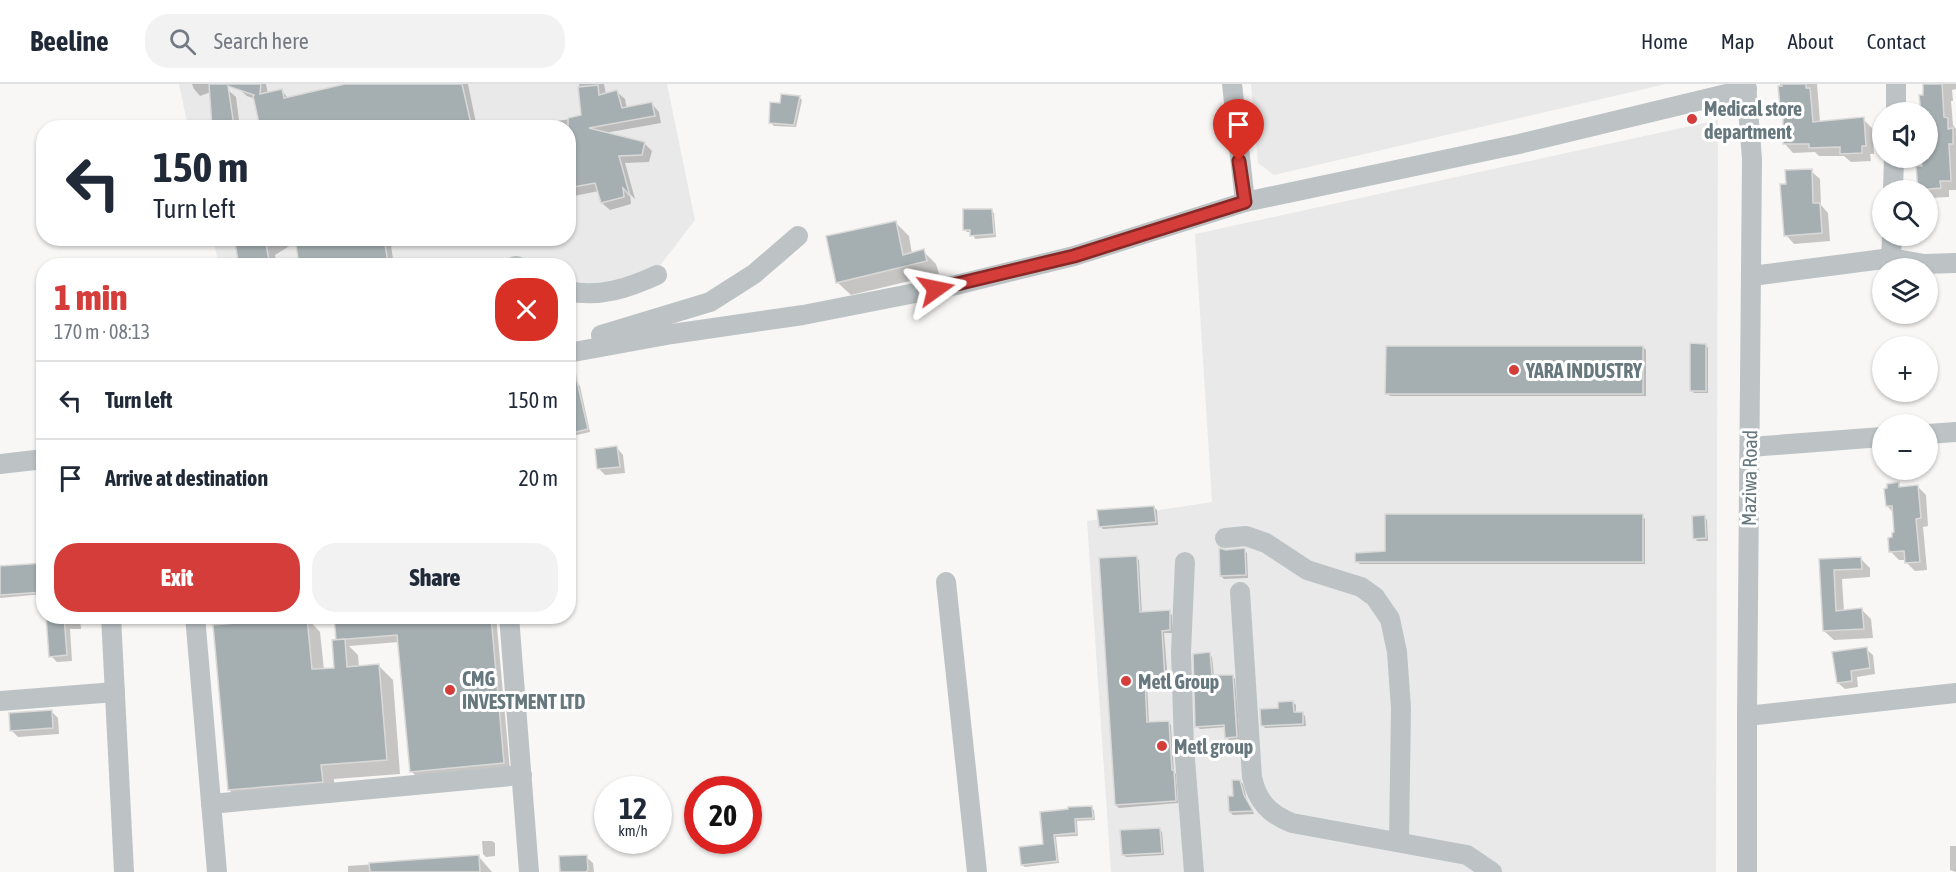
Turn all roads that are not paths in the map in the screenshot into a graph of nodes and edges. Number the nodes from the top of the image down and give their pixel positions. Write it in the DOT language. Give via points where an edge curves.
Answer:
graph roads {
  1 [pos="1232,84"];
  2 [pos="1896,84"];
  3 [pos="1747,86"];
  4 [pos="1896,102"];
  5 [pos="1245,202"];
  6 [pos="798,236"];
  7 [pos="1892,246"];
  8 [pos="1891,258"];
  9 [pos="1872,260"];
  10 [pos="1956,263"];
  11 [pos="1938,264"];
  12 [pos="657,275"];
  13 [pos="1752,276"];
  14 [pos="576,293"];
  15 [pos="576,347"];
  16 [pos="576,350"];
  17 [pos="1956,432"];
  18 [pos="1938,433"];
  19 [pos="1872,438"];
  20 [pos="1750,447"];
  21 [pos="36,460"];
  22 [pos="0,464"];
  23 [pos="1225,538"];
  24 [pos="1185,561"];
  25 [pos="946,582"];
  26 [pos="1240,591"];
  27 [pos="111,624"];
  28 [pos="196,624"];
  29 [pos="510,624"];
  30 [pos="115,692"];
  31 [pos="1956,693"];
  32 [pos="0,701"];
  33 [pos="1747,716"];
  34 [pos="522,775"];
  35 [pos="211,804"];
  36 [pos="1399,842"];
  37 [pos="124,872"];
  38 [pos="217,872"];
  39 [pos="529,872"];
  40 [pos="977,872"];
  41 [pos="1194,872"];
  42 [pos="1492,872"];
  43 [pos="1747,872"];
  1 -- 5 [label="street"];
  2 -- 4 [label="street"];
  3 -- 5 [label="street" via="1519,144"];
  3 -- 13 [label="street, Maziwa Road" via="1752,159"];
  5 -- 16 [label="street" via="1074,256 956,285 803,315"];
  6 -- 15 [label="street" via="754,274 710,302"];
  7 -- 8 [label="street"];
  9 -- 13 [label="street"];
  10 -- 11 [label="street"];
  12 -- 14 [label="street" via="626,288"];
  13 -- 20 [label="street, Maziwa Road"];
  17 -- 18 [label="street"];
  19 -- 20 [label="street"];
  20 -- 33 [label="street, Maziwa Road"];
  21 -- 22 [label="street"];
  23 -- 36 [label="street" via="1246,537 1266,543 1307,570 1361,587 1375,597 1390,619 1401,708"];
  24 -- 41 [label="street" via="1181,652"];
  25 -- 40 [label="street"];
  26 -- 36 [label="street" via="1252,777 1257,796 1280,819 1292,823"];
  27 -- 30 [label="street"];
  28 -- 35 [label="street"];
  29 -- 34 [label="street"];
  30 -- 32 [label="street"];
  30 -- 37 [label="street"];
  31 -- 33 [label="street"];
  33 -- 43 [label="street, Maziwa Road"];
  34 -- 35 [label="street"];
  34 -- 39 [label="street"];
  35 -- 38 [label="street"];
  36 -- 42 [label="street" via="1467,855"];
}
